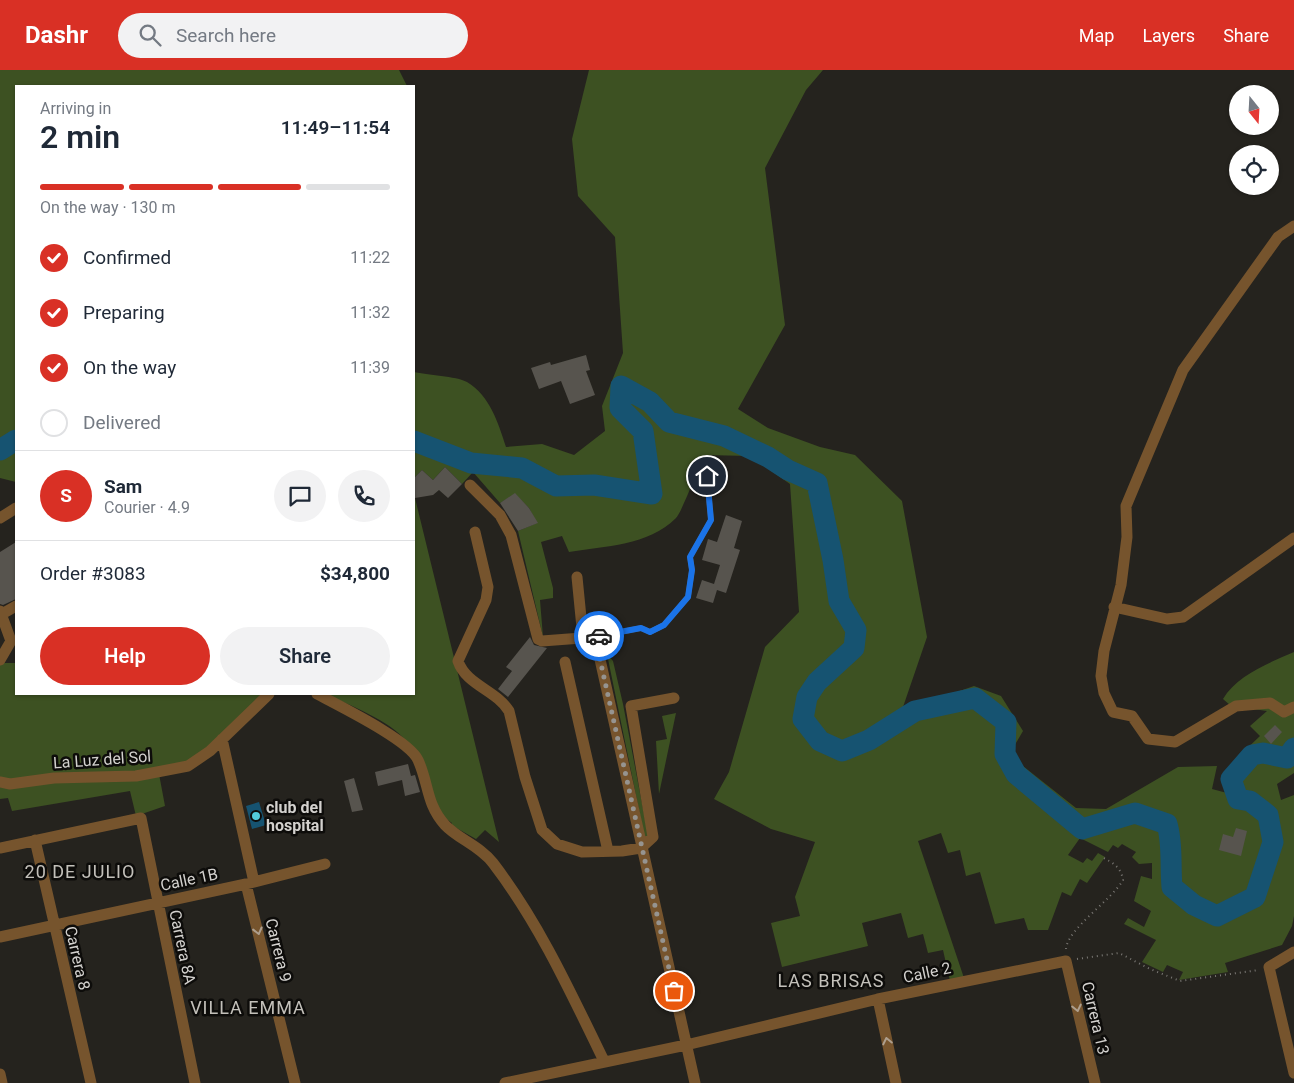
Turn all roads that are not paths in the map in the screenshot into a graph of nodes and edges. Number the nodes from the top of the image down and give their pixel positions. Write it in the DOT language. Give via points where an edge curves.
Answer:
graph roads {
  1 [pos="1294,226"];
  2 [pos="711,466"];
  3 [pos="470,485"];
  4 [pos="15,509"];
  5 [pos="0,518"];
  6 [pos="475,532"];
  7 [pos="1294,538"];
  8 [pos="577,577"];
  9 [pos="15,606"];
  10 [pos="1114,607"];
  11 [pos="1,612"];
  12 [pos="595,637"];
  13 [pos="583,638"];
  14 [pos="0,660"];
  15 [pos="565,662"];
  16 [pos="268,695"];
  17 [pos="319,695"];
  18 [pos="674,698"];
  19 [pos="1294,707"];
  20 [pos="222,739"];
  21 [pos="0,782"];
  22 [pos="35,840"];
  23 [pos="0,848"];
  24 [pos="641,848"];
  25 [pos="608,851"];
  26 [pos="325,864"];
  27 [pos="250,883"];
  28 [pos="157,902"];
  29 [pos="54,926"];
  30 [pos="0,937"];
  31 [pos="1294,952"];
  32 [pos="1294,960"];
  33 [pos="1066,961"];
  34 [pos="1269,967"];
  35 [pos="878,999"];
  36 [pos="686,1045"];
  37 [pos="604,1061"];
  38 [pos="1294,1073"];
  39 [pos="0,1074"];
  40 [pos="2,1083"];
  41 [pos="90,1083"];
  42 [pos="195,1083"];
  43 [pos="295,1083"];
  44 [pos="505,1083"];
  45 [pos="694,1083"];
  46 [pos="896,1083"];
  47 [pos="1095,1083"];
  1 -- 10 [label="street" via="1278,238 1183,370 1126,506 1125,553"];
  2 -- 12 [label="lane" via="707,476 711,520 690,557 692,570 688,597 657,630 650,632 641,628"];
  3 -- 13 [label="street" via="500,515 511,535 538,639"];
  4 -- 5 [label="street"];
  6 -- 25 [label="street" via="488,587 486,600 458,661 460,668 504,703 509,711 542,830 557,844 582,852"];
  7 -- 10 [label="street" via="1183,617 1167,620"];
  8 -- 13 [label="street"];
  9 -- 11 [label="street"];
  10 -- 19 [label="street" via="1102,668 1104,693 1113,712 1132,716 1148,738 1175,742 1236,706 1270,703 1284,712"];
  11 -- 14 [label="street" via="11,641"];
  12 -- 13 [label="street"];
  12 -- 24 [label="street"];
  15 -- 25 [label="street"];
  16 -- 20 [label="street, La Luz del Sol"];
  17 -- 37 [label="street" via="399,741 418,758 432,809 447,828 473,844 492,862 550,951"];
  18 -- 24 [label="street" via="631,706 653,837"];
  20 -- 21 [label="street, La Luz del Sol" via="188,766 136,776"];
  20 -- 27 [label="street, Carrera 9"];
  22 -- 23 [label="street"];
  22 -- 28 [label="street, Carrera 8A" via="141,818"];
  22 -- 29 [label="street, Carrera 8"];
  24 -- 25 [label="street"];
  24 -- 36 [label="street"];
  26 -- 27 [label="street, Calle 1B"];
  27 -- 28 [label="street, Calle 1B"];
  27 -- 43 [label="street, Carrera 9, one-way"];
  28 -- 29 [label="street, Calle 1B"];
  28 -- 42 [label="street, Carrera 8A"];
  29 -- 30 [label="street, Calle 1B"];
  29 -- 41 [label="street, Carrera 8"];
  31 -- 34 [label="street"];
  32 -- 34 [label="street"];
  33 -- 35 [label="street, Calle 2"];
  33 -- 47 [label="street, Carrera 13, one-way"];
  34 -- 38 [label="street"];
  35 -- 36 [label="street, Calle 2"];
  46 -- 35 [label="street, one-way"];
  36 -- 37 [label="street, Calle 2"];
  36 -- 45 [label="street"];
  37 -- 44 [label="street, Calle 2"];
  39 -- 40 [label="street"];
}
